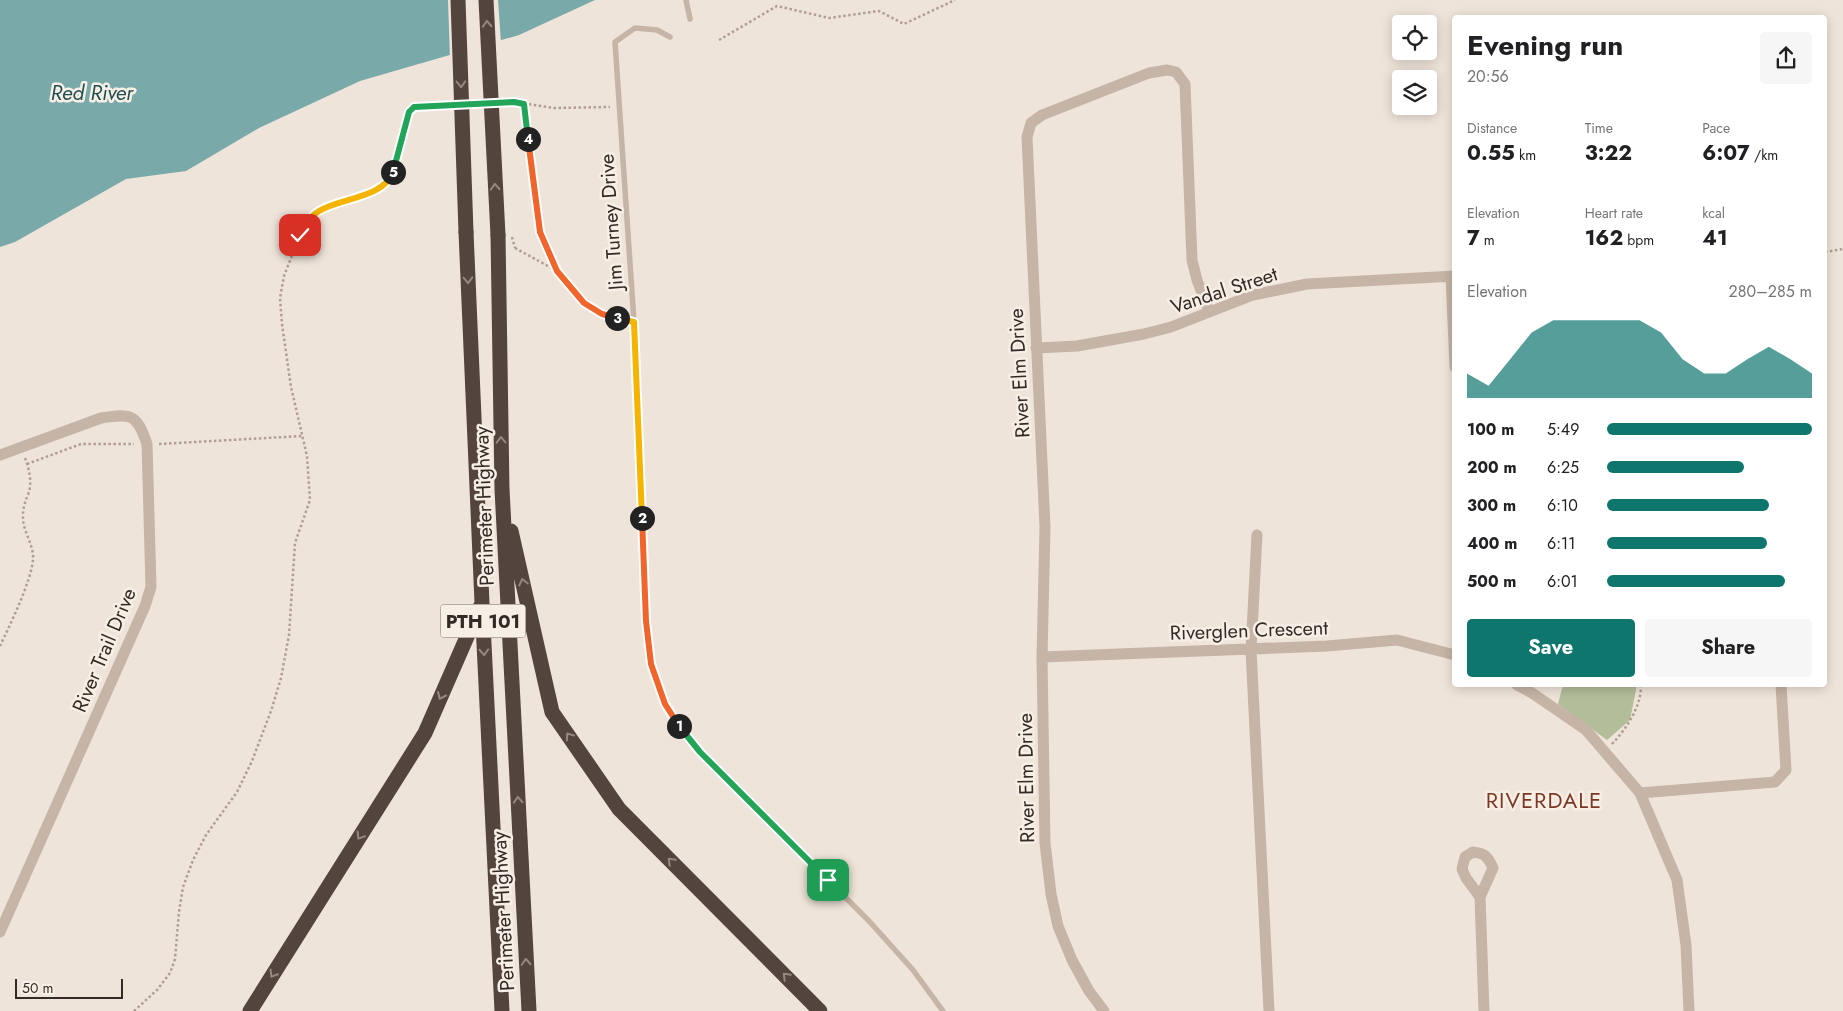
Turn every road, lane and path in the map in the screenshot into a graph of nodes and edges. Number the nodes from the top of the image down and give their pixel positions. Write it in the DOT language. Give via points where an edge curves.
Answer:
graph roads {
  1 [pos="458,0"];
  2 [pos="486,0"];
  3 [pos="686,0"];
  4 [pos="955,0"];
  5 [pos="690,19"];
  6 [pos="670,37"];
  7 [pos="719,40"];
  8 [pos="497,102"];
  9 [pos="448,104"];
  10 [pos="524,104"];
  11 [pos="619,107"];
  12 [pos="515,248"];
  13 [pos="1843,249"];
  14 [pos="1827,252"];
  15 [pos="557,271"];
  16 [pos="1452,276"];
  17 [pos="1209,312"];
  18 [pos="634,322"];
  19 [pos="1036,348"];
  20 [pos="302,436"];
  21 [pos="147,444"];
  22 [pos="20,447"];
  23 [pos="0,455"];
  24 [pos="27,464"];
  25 [pos="502,489"];
  26 [pos="1257,535"];
  27 [pos="482,603"];
  28 [pos="0,646"];
  29 [pos="1251,650"];
  30 [pos="1452,654"];
  31 [pos="1042,657"];
  32 [pos="1521,687"];
  33 [pos="1641,687"];
  34 [pos="1782,687"];
  35 [pos="1604,752"];
  36 [pos="1640,793"];
  37 [pos="1480,897"];
  38 [pos="0,932"];
  39 [pos="134,1011"];
  40 [pos="250,1011"];
  41 [pos="502,1011"];
  42 [pos="528,1011"];
  43 [pos="820,1011"];
  44 [pos="943,1011"];
  45 [pos="1104,1011"];
  46 [pos="1269,1011"];
  47 [pos="1484,1011"];
  48 [pos="1689,1011"];
  1 -- 27 [label="highway, Perimeter Highway / PTH 101, one-way, bridge"];
  25 -- 2 [label="highway, Perimeter Highway / PTH 101, one-way, bridge" via="498,235"];
  3 -- 5 [label="lane"];
  4 -- 7 [label="path" via="904,24 879,11 829,18 777,6"];
  6 -- 11 [label="lane, Jim Turney Drive" via="657,30 635,28 615,42"];
  8 -- 10 [label="path"];
  9 -- 20 [label="path" via="414,107 409,112 391,178 371,192 317,211 300,235 284,276 280,298 291,387"];
  10 -- 11 [label="path" via="554,108"];
  10 -- 15 [label="path" via="540,232"];
  11 -- 18 [label="lane, Jim Turney Drive"];
  12 -- 15 [label="path"];
  13 -- 14 [label="path"];
  15 -- 18 [label="path" via="584,303 602,314"];
  16 -- 17 [label="street, Vandal Street" via="1307,284 1253,296"];
  17 -- 19 [label="street, Vandal Street" via="1144,334 1077,346"];
  17 -- 19 [label="street, River Elm Drive" via="1192,260 1185,84 1176,72 1149,73 1042,115 1031,123 1027,137"];
  18 -- 44 [label="lane, Jim Turney Drive" via="646,621 651,664 665,704 700,752 869,921 913,970"];
  19 -- 31 [label="street, River Elm Drive" via="1045,528"];
  20 -- 21 [label="path"];
  20 -- 39 [label="path" via="310,500 295,543 289,635 281,678 252,761 237,792 206,835 193,860 183,887 175,959 170,973"];
  21 -- 22 [label="street, River Trail Drive" via="138,422 130,416 116,415"];
  21 -- 24 [label="path" via="81,444"];
  21 -- 38 [label="street, River Trail Drive" via="150,587 145,606"];
  22 -- 23 [label="street, River Trail Drive"];
  22 -- 24 [label="path"];
  24 -- 28 [label="path" via="30,480 23,518 33,559"];
  42 -- 25 [label="highway, Perimeter Highway / PTH 101, one-way"];
  43 -- 25 [label="highway, one-way" via="620,809 552,712"];
  26 -- 29 [label="street"];
  27 -- 40 [label="highway, one-way" via="425,732"];
  27 -- 41 [label="highway, Perimeter Highway / PTH 101, one-way"];
  29 -- 30 [label="street, Riverglen Crescent" via="1397,640"];
  29 -- 31 [label="street, Riverglen Crescent"];
  29 -- 46 [label="street"];
  31 -- 45 [label="street, River Elm Drive" via="1045,843 1052,894 1058,926 1072,960"];
  32 -- 35 [label="street" via="1586,730"];
  33 -- 35 [label="path" via="1635,713"];
  34 -- 36 [label="street" via="1786,770 1775,782"];
  35 -- 36 [label="street"];
  36 -- 48 [label="street" via="1677,880 1686,945"];
  37 -- 47 [label="street"];
}
